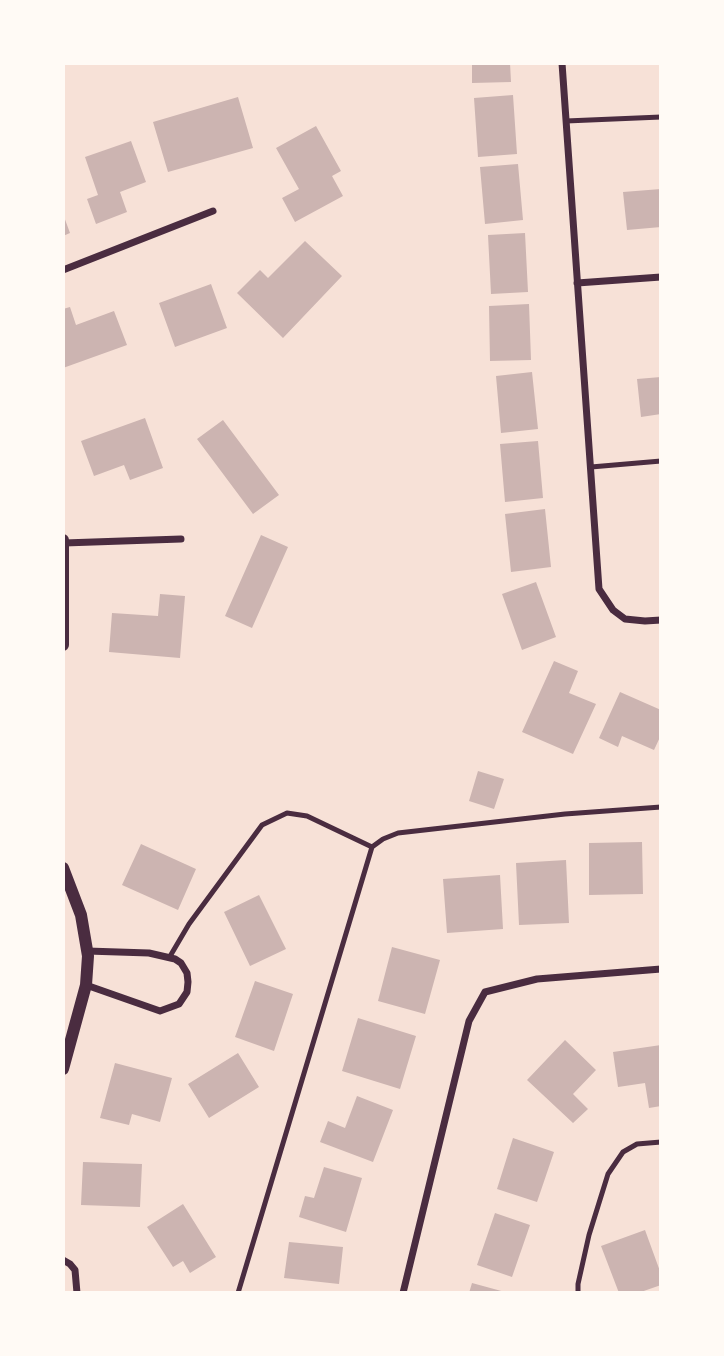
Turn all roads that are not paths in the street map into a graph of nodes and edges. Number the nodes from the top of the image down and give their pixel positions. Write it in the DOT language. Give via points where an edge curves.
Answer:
graph roads {
  1 [pos="562,63"];
  2 [pos="661,117"];
  3 [pos="566,121"];
  4 [pos="213,211"];
  5 [pos="63,270"];
  6 [pos="661,277"];
  7 [pos="577,283"];
  8 [pos="661,461"];
  9 [pos="591,467"];
  10 [pos="181,539"];
  11 [pos="64,541"];
  12 [pos="661,620"];
  13 [pos="63,645"];
  14 [pos="661,807"];
  15 [pos="372,847"];
  16 [pos="63,868"];
  17 [pos="87,951"];
  18 [pos="169,958"];
  19 [pos="661,969"];
  20 [pos="86,985"];
  21 [pos="63,1069"];
  22 [pos="661,1142"];
  23 [pos="63,1260"];
  24 [pos="77,1293"];
  25 [pos="238,1293"];
  26 [pos="403,1293"];
  27 [pos="578,1293"];
  1 -- 3 [label="street"];
  2 -- 3 [label="lane"];
  3 -- 7 [label="street"];
  4 -- 5 [label="street"];
  6 -- 7 [label="street"];
  7 -- 9 [label="street"];
  8 -- 9 [label="lane"];
  9 -- 12 [label="street" via="599,589 625,619"];
  10 -- 11 [label="street"];
  11 -- 13 [label="street"];
  14 -- 15 [label="lane" via="398,833"];
  15 -- 18 [label="lane" via="307,816 287,813 262,824"];
  15 -- 25 [label="lane"];
  16 -- 17 [label="street" via="82,915"];
  17 -- 18 [label="street"];
  17 -- 20 [label="street"];
  18 -- 20 [label="street" via="181,963 187,973 187,992 179,1004 160,1011"];
  19 -- 26 [label="street" via="537,979 485,992 469,1021"];
  20 -- 21 [label="street"];
  22 -- 27 [label="lane" via="637,1144 623,1152 608,1174 589,1235"];
  23 -- 24 [label="street" via="75,1270"];
}
